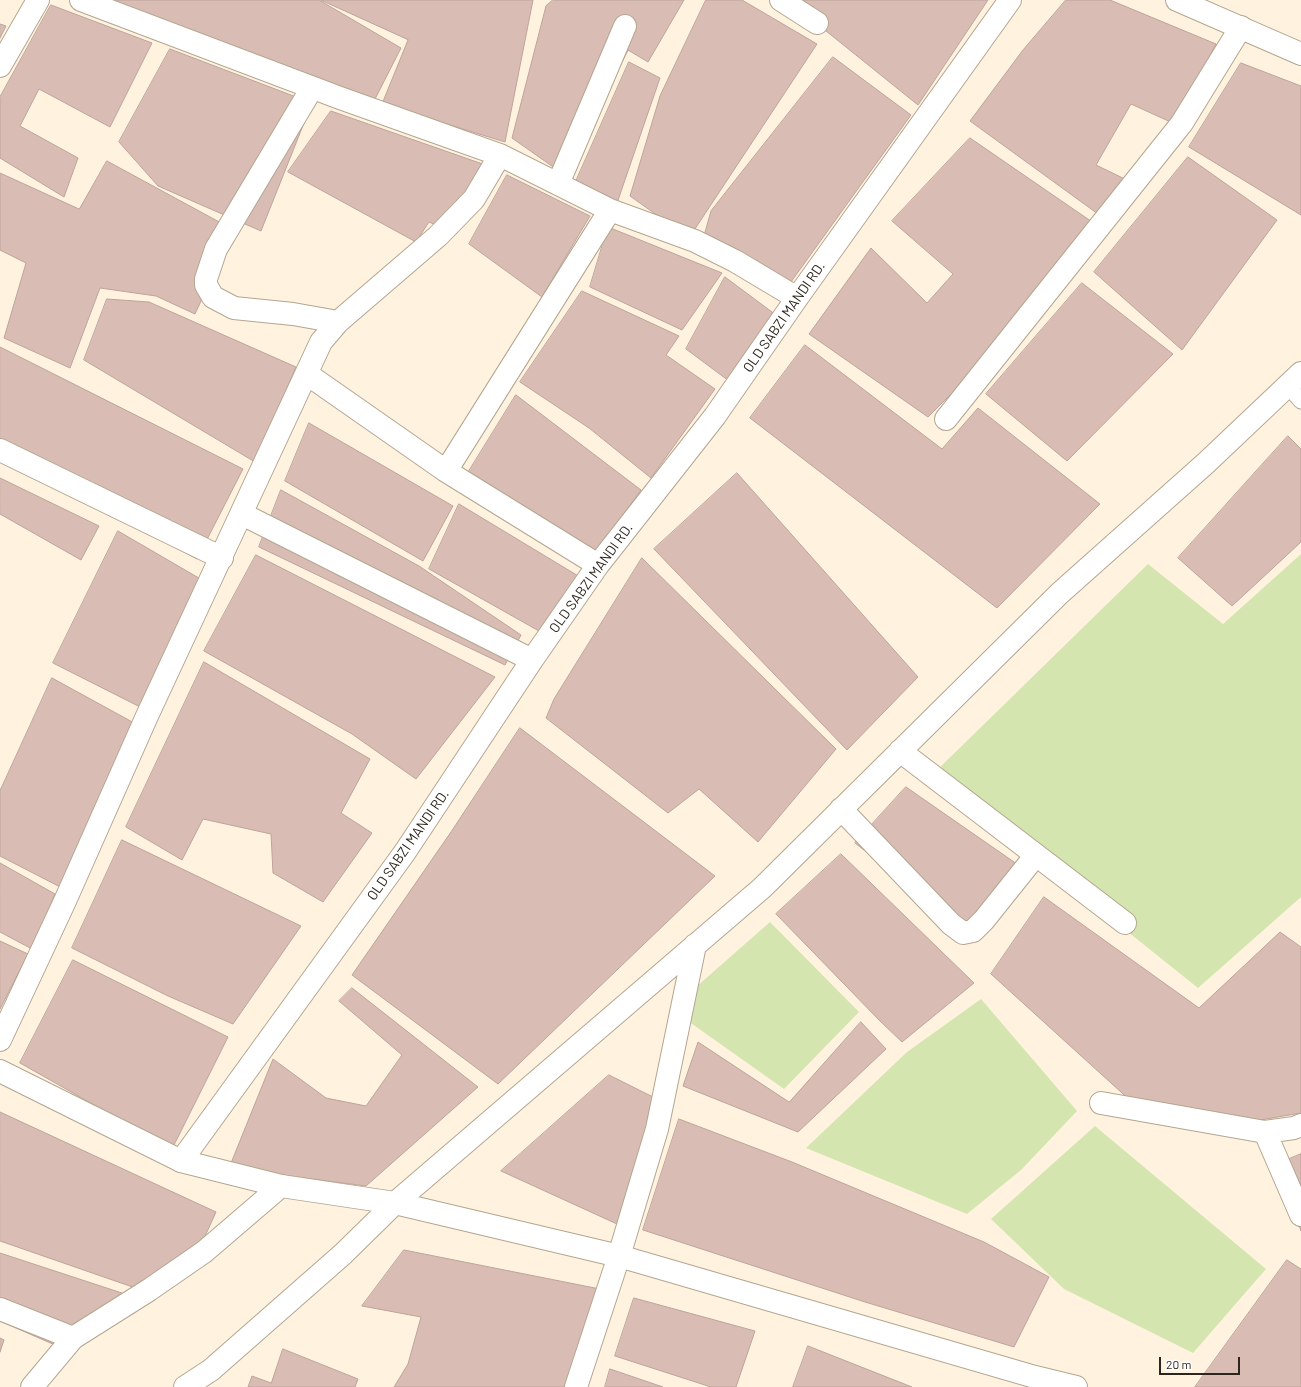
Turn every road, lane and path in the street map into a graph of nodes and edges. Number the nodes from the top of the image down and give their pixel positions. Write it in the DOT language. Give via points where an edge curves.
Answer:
graph roads {
  1 [pos="38,0"];
  2 [pos="80,0"];
  3 [pos="781,0"];
  4 [pos="1010,0"];
  5 [pos="1177,0"];
  6 [pos="816,23"];
  7 [pos="625,26"];
  8 [pos="1241,27"];
  9 [pos="1300,51"];
  10 [pos="0,66"];
  11 [pos="312,88"];
  12 [pos="500,155"];
  13 [pos="558,184"];
  14 [pos="610,210"];
  15 [pos="797,298"];
  16 [pos="338,322"];
  17 [pos="307,374"];
  18 [pos="1297,387"];
  19 [pos="946,419"];
  20 [pos="0,450"];
  21 [pos="446,471"];
  22 [pos="242,514"];
  23 [pos="222,558"];
  24 [pos="598,565"];
  25 [pos="532,660"];
  26 [pos="900,751"];
  27 [pos="841,809"];
  28 [pos="1036,855"];
  29 [pos="1125,923"];
  30 [pos="695,945"];
  31 [pos="0,1040"];
  32 [pos="0,1071"];
  33 [pos="1101,1103"];
  34 [pos="1301,1125"];
  35 [pos="1265,1132"];
  36 [pos="181,1160"];
  37 [pos="280,1186"];
  38 [pos="396,1203"];
  39 [pos="1301,1215"];
  40 [pos="619,1256"];
  41 [pos="0,1309"];
  42 [pos="73,1338"];
  43 [pos="32,1387"];
  44 [pos="185,1387"];
  45 [pos="576,1387"];
  46 [pos="1076,1387"];
  1 -- 10 [label="street"];
  2 -- 11 [label="street"];
  3 -- 6 [label="street"];
  4 -- 15 [label="street, OLD SABZI MANDI RD."];
  5 -- 8 [label="street"];
  7 -- 13 [label="street"];
  8 -- 9 [label="street"];
  8 -- 19 [label="street" via="1182,123"];
  11 -- 12 [label="street"];
  11 -- 16 [label="street" via="216,249 206,285 213,297 234,308"];
  12 -- 13 [label="street"];
  12 -- 16 [label="street" via="474,198 438,236"];
  13 -- 14 [label="street"];
  14 -- 15 [label="street" via="695,241 735,261"];
  14 -- 21 [label="street"];
  15 -- 24 [label="street, OLD SABZI MANDI RD." via="715,416"];
  16 -- 17 [label="street" via="321,342"];
  17 -- 21 [label="street"];
  17 -- 22 [label="street"];
  18 -- 26 [label="street" via="1206,462 1060,593"];
  20 -- 23 [label="street"];
  21 -- 24 [label="street"];
  22 -- 23 [label="street"];
  22 -- 25 [label="street"];
  23 -- 31 [label="street" via="147,716"];
  24 -- 25 [label="street, OLD SABZI MANDI RD."];
  25 -- 36 [label="street, OLD SABZI MANDI RD." via="405,852"];
  26 -- 27 [label="street"];
  26 -- 28 [label="street"];
  27 -- 28 [label="street" via="951,924 963,933 973,931 984,920"];
  27 -- 30 [label="street" via="762,888"];
  28 -- 29 [label="street"];
  30 -- 38 [label="street"];
  30 -- 40 [label="street" via="657,1129"];
  32 -- 36 [label="street"];
  33 -- 35 [label="street"];
  34 -- 35 [label="street"];
  35 -- 39 [label="street"];
  36 -- 37 [label="street"];
  37 -- 38 [label="street"];
  37 -- 42 [label="street" via="204,1252"];
  38 -- 40 [label="street"];
  38 -- 44 [label="street" via="343,1254 211,1370"];
  40 -- 45 [label="street"];
  40 -- 46 [label="street"];
  41 -- 42 [label="street"];
  42 -- 43 [label="street"];
}
